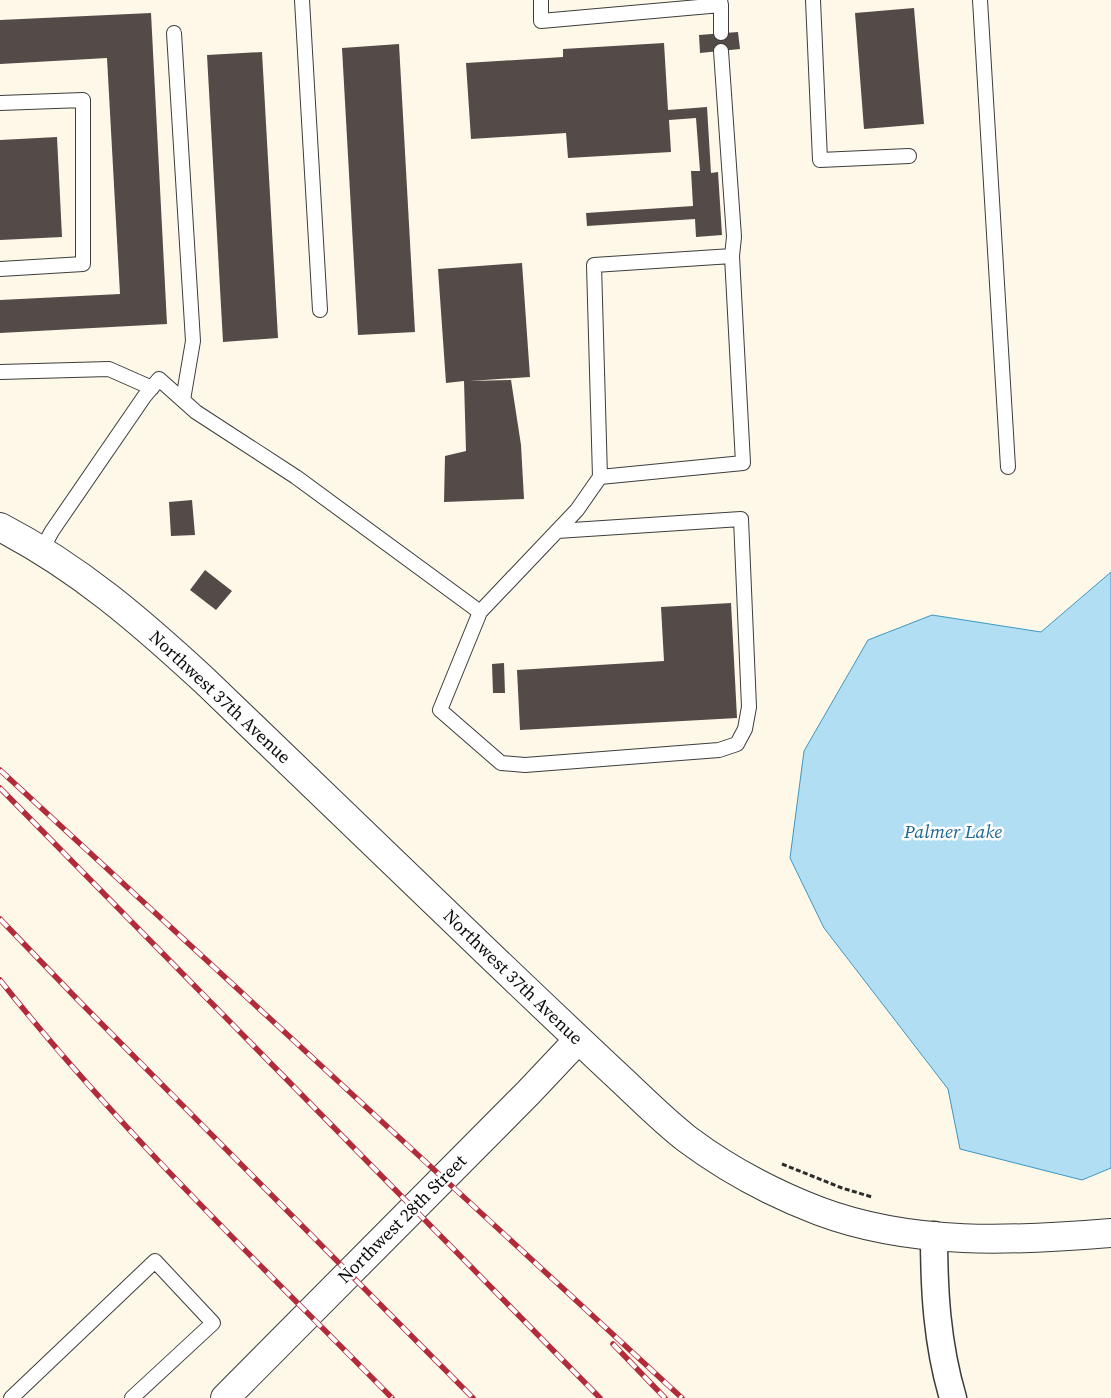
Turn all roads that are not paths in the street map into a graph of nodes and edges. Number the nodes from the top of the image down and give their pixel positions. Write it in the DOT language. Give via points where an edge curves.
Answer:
graph roads {
  1 [pos="302,0"];
  2 [pos="541,0"];
  3 [pos="813,0"];
  4 [pos="980,0"];
  5 [pos="720,2"];
  6 [pos="174,33"];
  7 [pos="721,33"];
  8 [pos="721,51"];
  9 [pos="0,104"];
  10 [pos="909,156"];
  11 [pos="732,256"];
  12 [pos="0,269"];
  13 [pos="320,310"];
  14 [pos="0,372"];
  15 [pos="152,388"];
  16 [pos="183,400"];
  17 [pos="1008,467"];
  18 [pos="600,477"];
  19 [pos="0,527"];
  20 [pos="557,531"];
  21 [pos="42,550"];
  22 [pos="480,612"];
  23 [pos="578,1040"];
  24 [pos="1111,1233"];
  25 [pos="934,1235"];
  26 [pos="11,1398"];
  27 [pos="132,1398"];
  28 [pos="225,1398"];
  29 [pos="953,1398"];
  1 -- 13 [label="lane"];
  2 -- 5 [label="lane" via="541,21"];
  3 -- 10 [label="lane" via="820,160"];
  4 -- 17 [label="lane"];
  5 -- 7 [label="lane"];
  6 -- 16 [label="lane" via="193,341"];
  8 -- 11 [label="lane" via="734,237"];
  9 -- 12 [label="lane" via="84,100 83,264"];
  11 -- 18 [label="lane" via="742,463"];
  11 -- 18 [label="lane" via="594,265"];
  14 -- 15 [label="lane" via="109,369"];
  15 -- 16 [label="lane" via="159,379"];
  15 -- 21 [label="lane"];
  16 -- 22 [label="lane"];
  18 -- 20 [label="lane" via="577,510"];
  19 -- 21 [label="street, Northwest 37th Avenue"];
  20 -- 22 [label="lane"];
  20 -- 22 [label="lane" via="740,519 749,707 745,729 737,744 719,750 525,765 501,763 440,710"];
  21 -- 23 [label="street, Northwest 37th Avenue" via="115,601 206,681"];
  23 -- 25 [label="street, Northwest 37th Avenue" via="686,1138 751,1180 819,1211 856,1223 895,1232"];
  23 -- 28 [label="street, Northwest 28th Street"];
  24 -- 25 [label="street, Northwest 37th Avenue" via="1004,1240"];
  25 -- 29 [label="street" via="937,1324"];
  26 -- 27 [label="lane" via="155,1261 213,1323"];
}
